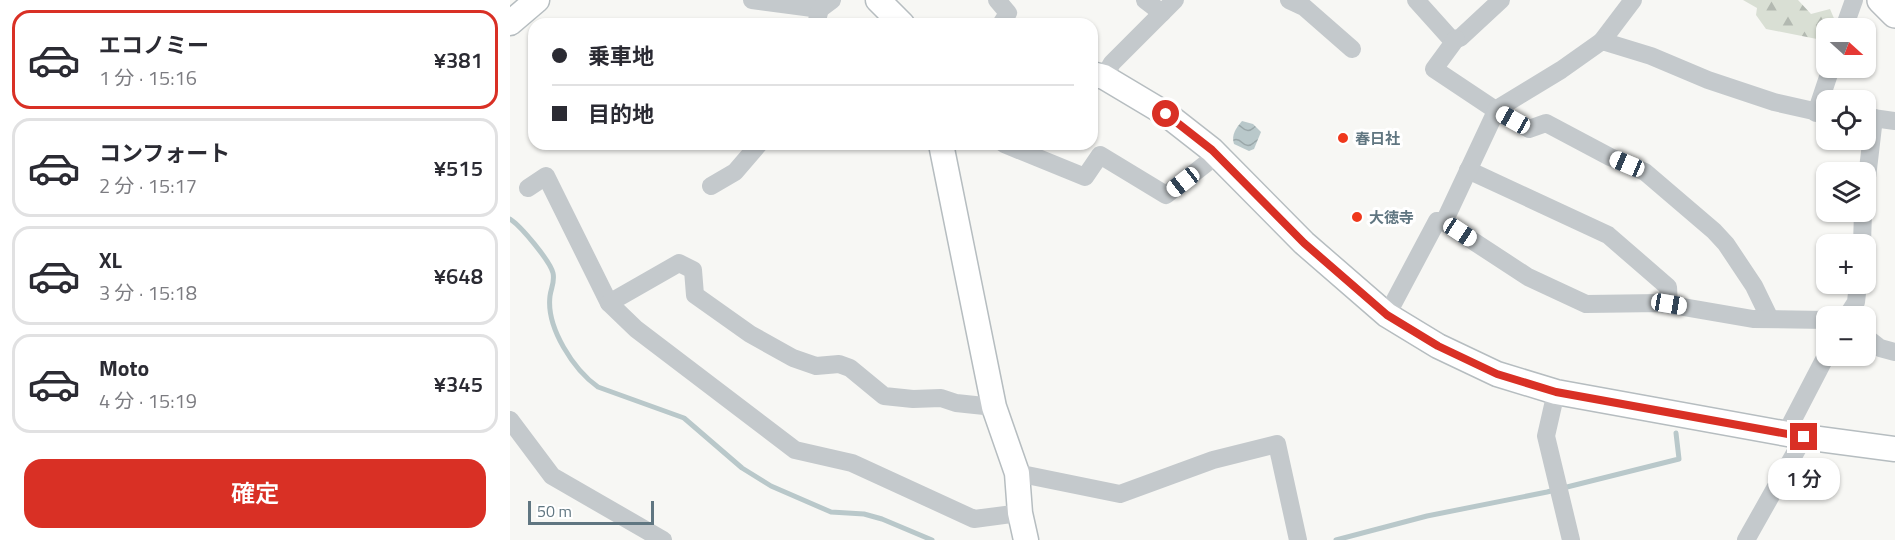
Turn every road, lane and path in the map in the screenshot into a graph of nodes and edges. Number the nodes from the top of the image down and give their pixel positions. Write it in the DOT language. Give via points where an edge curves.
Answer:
graph roads {
  1 [pos="537,0"];
  2 [pos="752,0"];
  3 [pos="878,0"];
  4 [pos="998,0"];
  5 [pos="1145,0"];
  6 [pos="1175,0"];
  7 [pos="1289,0"];
  8 [pos="1416,0"];
  9 [pos="1501,0"];
  10 [pos="1633,0"];
  11 [pos="1854,0"];
  12 [pos="1881,0"];
  13 [pos="823,11"];
  14 [pos="1162,13"];
  15 [pos="1895,14"];
  16 [pos="896,18"];
  17 [pos="1005,18"];
  18 [pos="1848,18"];
  19 [pos="510,23"];
  20 [pos="1456,39"];
  21 [pos="1602,41"];
  22 [pos="1353,49"];
  23 [pos="1098,75"];
  24 [pos="1497,111"];
  25 [pos="1816,112"];
  26 [pos="1876,118"];
  27 [pos="1895,120"];
  28 [pos="754,150"];
  29 [pos="942,150"];
  30 [pos="1019,150"];
  31 [pos="1217,155"];
  32 [pos="1468,170"];
  33 [pos="711,186"];
  34 [pos="528,188"];
  35 [pos="1444,222"];
  36 [pos="609,303"];
  37 [pos="1669,304"];
  38 [pos="1387,315"];
  39 [pos="1770,319"];
  40 [pos="1816,320"];
  41 [pos="1876,345"];
  42 [pos="1895,352"];
  43 [pos="1822,366"];
  44 [pos="1556,392"];
  45 [pos="994,408"];
  46 [pos="510,420"];
  47 [pos="1795,435"];
  48 [pos="1895,449"];
  49 [pos="1017,473"];
  50 [pos="1020,513"];
  51 [pos="663,540"];
  52 [pos="1026,540"];
  53 [pos="1298,540"];
  54 [pos="1571,540"];
  55 [pos="1746,540"];
  1 -- 19 [label="street"];
  2 -- 13 [label="street"];
  3 -- 16 [label="street"];
  4 -- 17 [label="street" via="1008,14"];
  5 -- 14 [label="street"];
  6 -- 14 [label="street"];
  7 -- 22 [label="street" via="1304,7"];
  8 -- 20 [label="street" via="1451,39"];
  9 -- 20 [label="street"];
  10 -- 21 [label="street"];
  11 -- 18 [label="street"];
  12 -- 15 [label="main road"];
  14 -- 23 [label="street"];
  20 -- 24 [label="street" via="1434,69"];
  21 -- 24 [label="street"];
  21 -- 25 [label="street" via="1719,84"];
  23 -- 31 [label="street" via="1166,114"];
  24 -- 32 [label="street"];
  24 -- 39 [label="street" via="1529,129 1546,123 1645,172 1726,244"];
  26 -- 27 [label="street"];
  28 -- 33 [label="street" via="735,172"];
  29 -- 45 [label="street"];
  30 -- 31 [label="street" via="1085,177 1100,155 1166,195"];
  31 -- 38 [label="street" via="1304,243"];
  32 -- 35 [label="street"];
  32 -- 37 [label="street" via="1608,235 1668,286"];
  34 -- 36 [label="street" via="546,176"];
  35 -- 37 [label="street" via="1527,277 1586,304"];
  35 -- 38 [label="street" via="1437,220 1432,227"];
  36 -- 45 [label="street" via="679,263 693,270 695,296 750,334 794,358 816,366 839,364 850,368 884,396 941,398"];
  36 -- 50 [label="street" via="636,329 795,450 852,463 974,519"];
  37 -- 39 [label="street"];
  38 -- 44 [label="street" via="1438,346 1497,374"];
  39 -- 40 [label="street"];
  41 -- 42 [label="street"];
  43 -- 47 [label="street"];
  44 -- 47 [label="street"];
  44 -- 54 [label="street" via="1546,436"];
  45 -- 49 [label="street"];
  46 -- 51 [label="street" via="552,476"];
  47 -- 48 [label="street"];
  47 -- 55 [label="street"];
  49 -- 50 [label="street"];
  49 -- 53 [label="street" via="1120,494 1213,460 1277,444"];
  50 -- 52 [label="street"];
}
